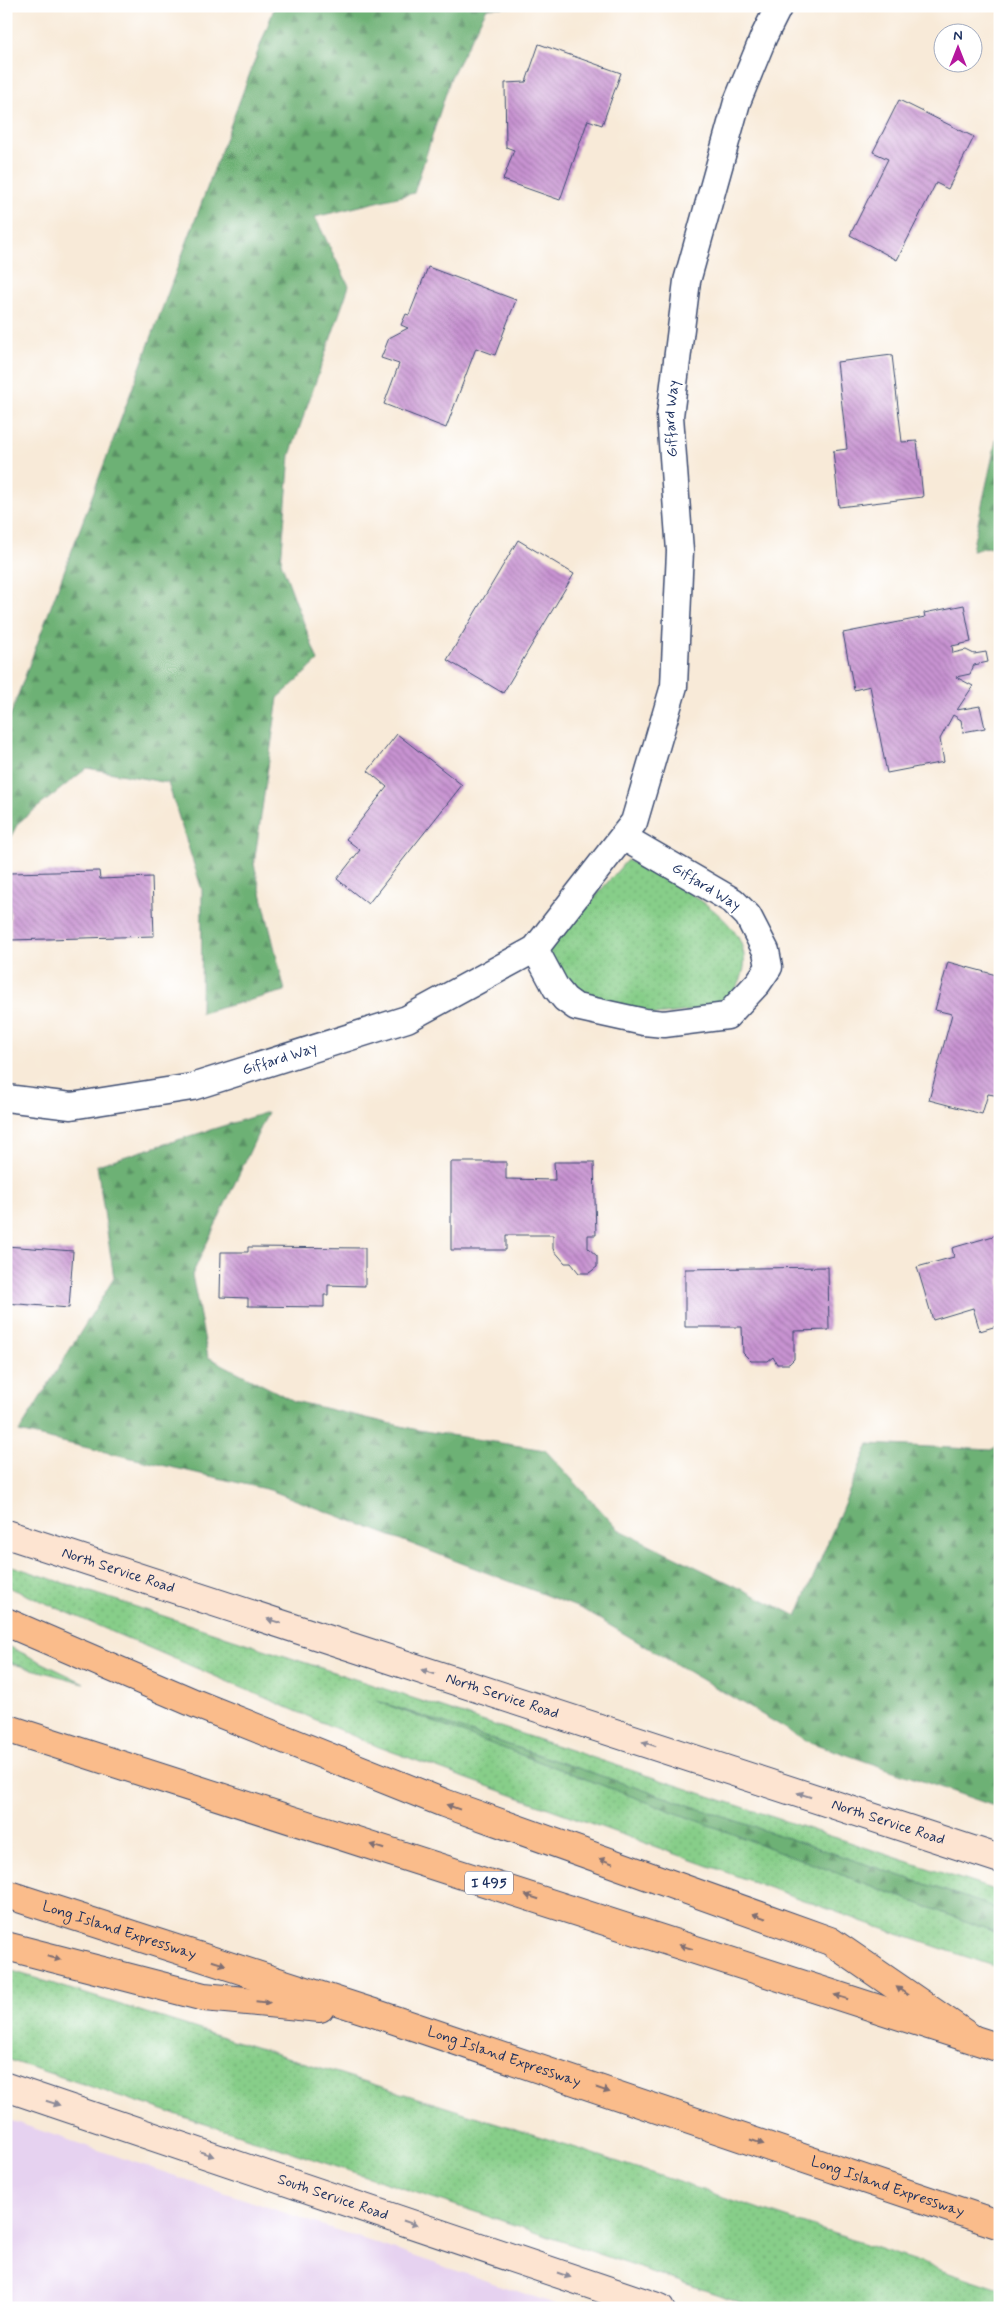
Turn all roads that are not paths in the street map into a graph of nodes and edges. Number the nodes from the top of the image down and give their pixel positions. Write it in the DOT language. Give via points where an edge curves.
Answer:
graph roads {
  1 [pos="779,6"];
  2 [pos="623,837"];
  3 [pos="535,950"];
  4 [pos="6,1098"];
  5 [pos="6,1534"];
  6 [pos="6,1622"];
  7 [pos="6,1728"];
  8 [pos="1000,1859"];
  9 [pos="6,1894"];
  10 [pos="6,1946"];
  11 [pos="374,2013"];
  12 [pos="971,2038"];
  13 [pos="1000,2048"];
  14 [pos="6,2087"];
  15 [pos="1000,2225"];
  16 [pos="660,2308"];
  1 -- 2 [label="street, Giffard Way" via="737,102 688,281 670,416 680,552 674,686 634,822"];
  2 -- 3 [label="street, Giffard Way"];
  2 -- 3 [label="street, Giffard Way" via="745,911 766,951 767,972 727,1016 664,1024 576,1007 556,988"];
  3 -- 4 [label="street, Giffard Way" via="407,1019 192,1087 71,1106"];
  8 -- 5 [label="main road, North Service Road, one-way"];
  12 -- 6 [label="highway, one-way" via="830,1941 444,1803 194,1703"];
  12 -- 7 [label="highway, I 495, one-way"];
  9 -- 11 [label="highway, Long Island Expressway, one-way"];
  10 -- 11 [label="highway, one-way" via="204,1996"];
  11 -- 15 [label="highway, Long Island Expressway, one-way"];
  12 -- 13 [label="highway, I 495"];
  14 -- 16 [label="main road, South Service Road, one-way"];
}
